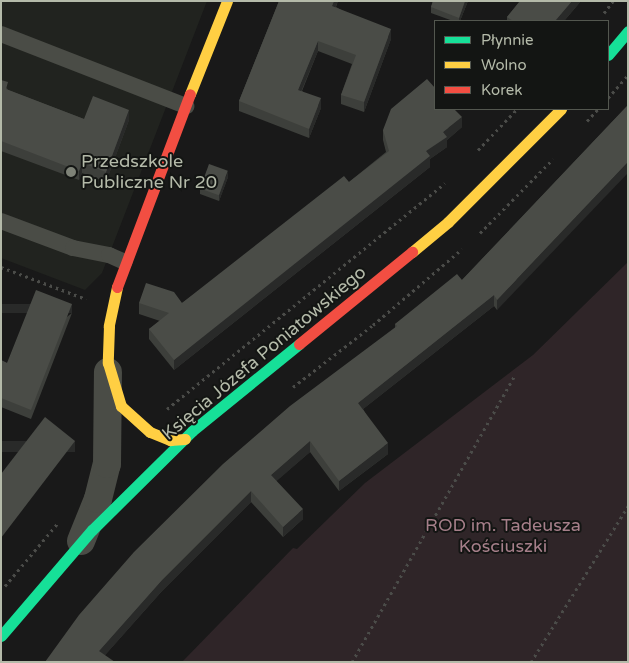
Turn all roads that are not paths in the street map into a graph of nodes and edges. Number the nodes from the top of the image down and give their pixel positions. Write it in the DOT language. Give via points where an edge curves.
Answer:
graph roads {
  1 [pos="227,1"];
  2 [pos="628,31"];
  3 [pos="1,34"];
  4 [pos="609,54"];
  5 [pos="186,106"];
  6 [pos="560,110"];
  7 [pos="1,220"];
  8 [pos="125,262"];
  9 [pos="108,363"];
  10 [pos="185,439"];
  11 [pos="80,543"];
  12 [pos="1,636"];
  1 -- 5 [label="street"];
  2 -- 4 [label="street"];
  3 -- 5 [label="lane"];
  5 -- 8 [label="street"];
  6 -- 10 [label="street, Księcia Józefa Poniatowskiego" via="448,222"];
  7 -- 8 [label="lane" via="73,248 109,255"];
  8 -- 9 [label="street" via="109,326"];
  9 -- 10 [label="street" via="119,400 134,421 160,437"];
  9 -- 11 [label="street" via="107,464 93,515"];
  10 -- 11 [label="street, Księcia Józefa Poniatowskiego"];
  11 -- 12 [label="street, Księcia Józefa Poniatowskiego"];
}
